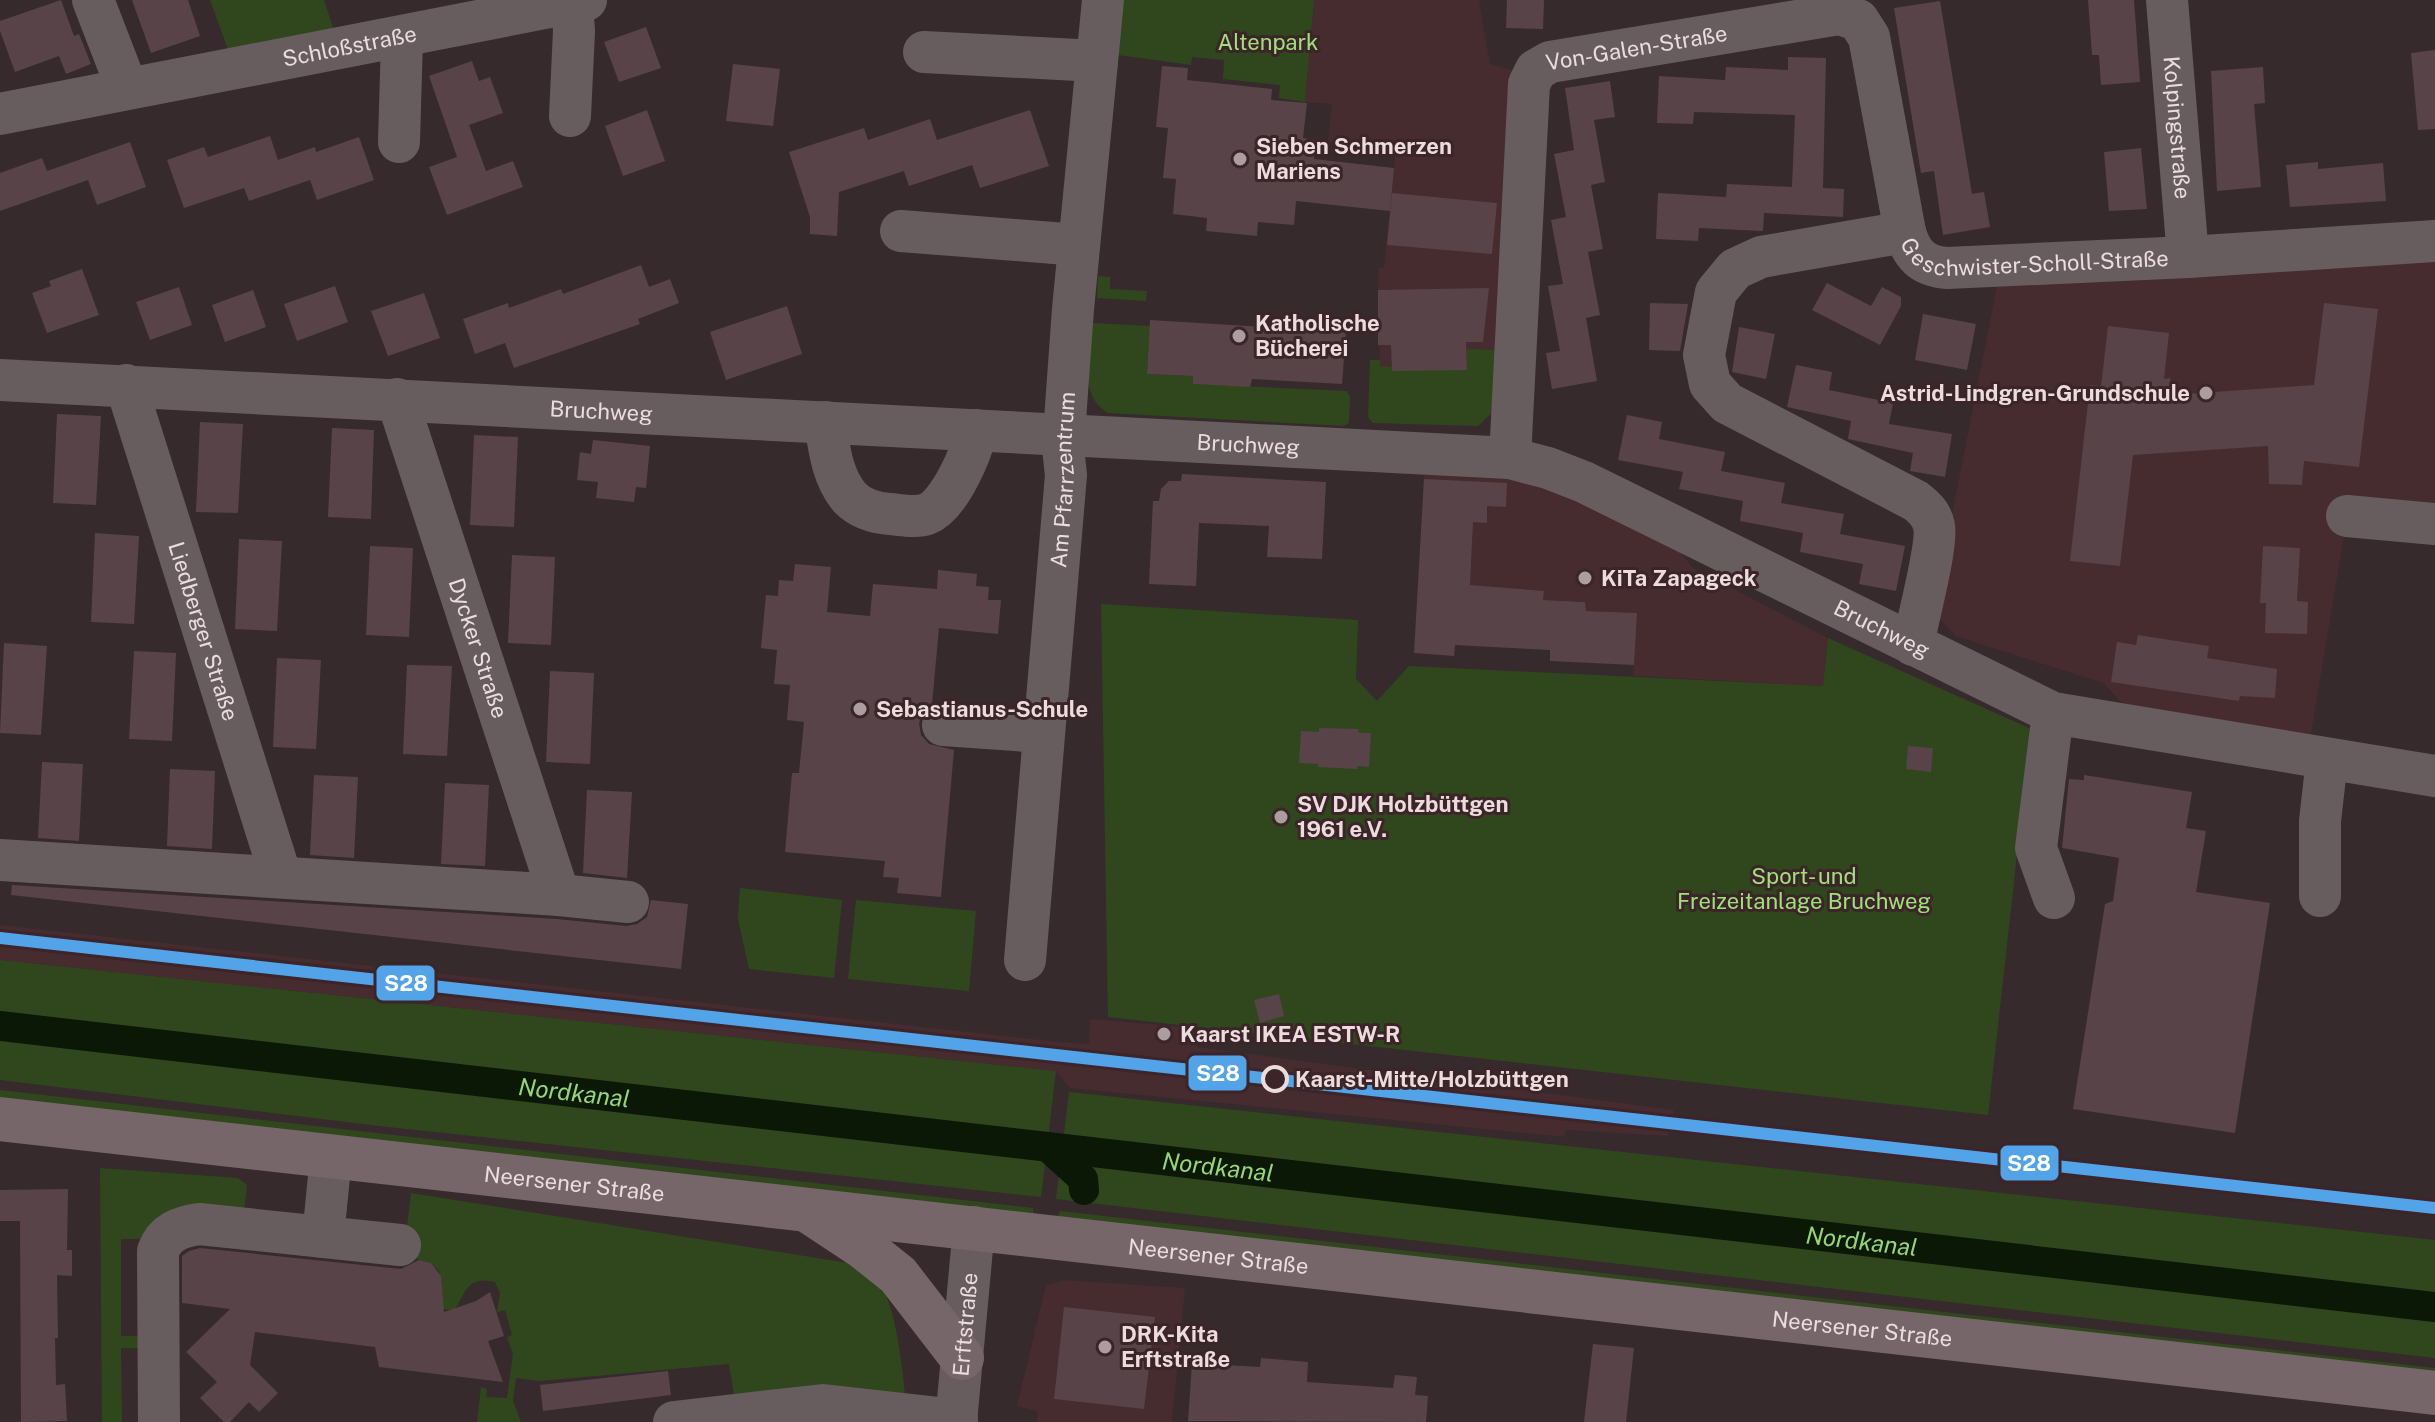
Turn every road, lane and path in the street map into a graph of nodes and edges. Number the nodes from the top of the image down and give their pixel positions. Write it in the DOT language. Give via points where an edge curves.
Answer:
graph roads {
  1 [pos="93,0"];
  2 [pos="1103,0"];
  3 [pos="2167,0"];
  4 [pos="579,2"];
  5 [pos="402,38"];
  6 [pos="924,52"];
  7 [pos="1097,61"];
  8 [pos="127,88"];
  9 [pos="0,114"];
  10 [pos="570,116"];
  11 [pos="399,142"];
  12 [pos="901,231"];
  13 [pos="1905,232"];
  14 [pos="2435,241"];
  15 [pos="1079,245"];
  16 [pos="2188,257"];
  17 [pos="0,380"];
  18 [pos="126,385"];
  19 [pos="397,399"];
  20 [pos="825,422"];
  21 [pos="976,430"];
  22 [pos="1064,434"];
  23 [pos="1510,458"];
  24 [pos="2347,516"];
  25 [pos="2435,524"];
  26 [pos="1913,645"];
  27 [pos="2053,713"];
  28 [pos="943,725"];
  29 [pos="1043,732"];
  30 [pos="2327,759"];
  31 [pos="2435,776"];
  32 [pos="3,850"];
  33 [pos="281,877"];
  34 [pos="559,895"];
  35 [pos="2320,896"];
  36 [pos="2054,898"];
  37 [pos="628,902"];
  38 [pos="1025,960"];
  39 [pos="0,1119"];
  40 [pos="331,1156"];
  41 [pos="805,1209"];
  42 [pos="974,1227"];
  43 [pos="323,1237"];
  44 [pos="400,1245"];
  45 [pos="962,1358"];
  46 [pos="2435,1393"];
  47 [pos="956,1421"];
  48 [pos="159,1422"];
  49 [pos="674,1422"];
  1 -- 8 [label="street"];
  2 -- 7 [label="street, Am Pfarrzentrum"];
  3 -- 16 [label="street, Kolpingstraße"];
  4 -- 5 [label="street, Schloßstraße"];
  4 -- 10 [label="street, Schloßstraße"];
  5 -- 8 [label="street, Schloßstraße"];
  5 -- 11 [label="street"];
  6 -- 7 [label="street"];
  7 -- 15 [label="street, Am Pfarrzentrum"];
  8 -- 9 [label="street, Schloßstraße"];
  12 -- 15 [label="street"];
  13 -- 16 [label="street, Geschwister-Scholl-Straße" via="1913,254 1938,268"];
  13 -- 23 [label="street, Von-Galen-Straße" via="1869,37 1858,20 1839,14 1550,62 1536,70 1529,84"];
  13 -- 26 [label="street, Geschwister-Scholl-Straße" via="1761,257 1735,269 1716,292 1704,355 1710,384 1727,403 1916,501 1931,516 1935,535"];
  14 -- 16 [label="street, Geschwister-Scholl-Straße"];
  15 -- 22 [label="street, Am Pfarrzentrum"];
  17 -- 18 [label="street, Bruchweg"];
  18 -- 19 [label="street, Bruchweg"];
  18 -- 33 [label="street, Liedberger Straße"];
  19 -- 20 [label="street, Bruchweg"];
  19 -- 34 [label="street, Dycker Straße"];
  20 -- 21 [label="street, Bruchweg"];
  20 -- 21 [label="street" via="833,466 853,501 868,510 898,515 936,509 968,460"];
  21 -- 22 [label="street, Bruchweg"];
  22 -- 23 [label="street, Bruchweg"];
  22 -- 29 [label="street, Am Pfarrzentrum" via="1066,475"];
  23 -- 26 [label="street, Bruchweg" via="1584,482"];
  24 -- 25 [label="street"];
  26 -- 27 [label="street, Bruchweg"];
  27 -- 30 [label="street, Bruchweg"];
  27 -- 36 [label="street" via="2036,848"];
  28 -- 29 [label="street"];
  29 -- 38 [label="street, Am Pfarrzentrum"];
  30 -- 31 [label="street, Bruchweg"];
  30 -- 35 [label="street"];
  32 -- 33 [label="street"];
  33 -- 34 [label="street"];
  34 -- 37 [label="street"];
  39 -- 40 [label="main road, Neersener Straße"];
  40 -- 41 [label="main road, Neersener Straße"];
  40 -- 43 [label="street"];
  41 -- 42 [label="main road, Neersener Straße"];
  41 -- 45 [label="main road" via="898,1275"];
  42 -- 45 [label="street, Erftstraße"];
  42 -- 46 [label="main road, Neersener Straße"];
  43 -- 44 [label="street"];
  43 -- 48 [label="street" via="199,1224 166,1237 158,1251"];
  45 -- 47 [label="street, Erftstraße"];
  47 -- 49 [label="street" via="823,1405"];
}
